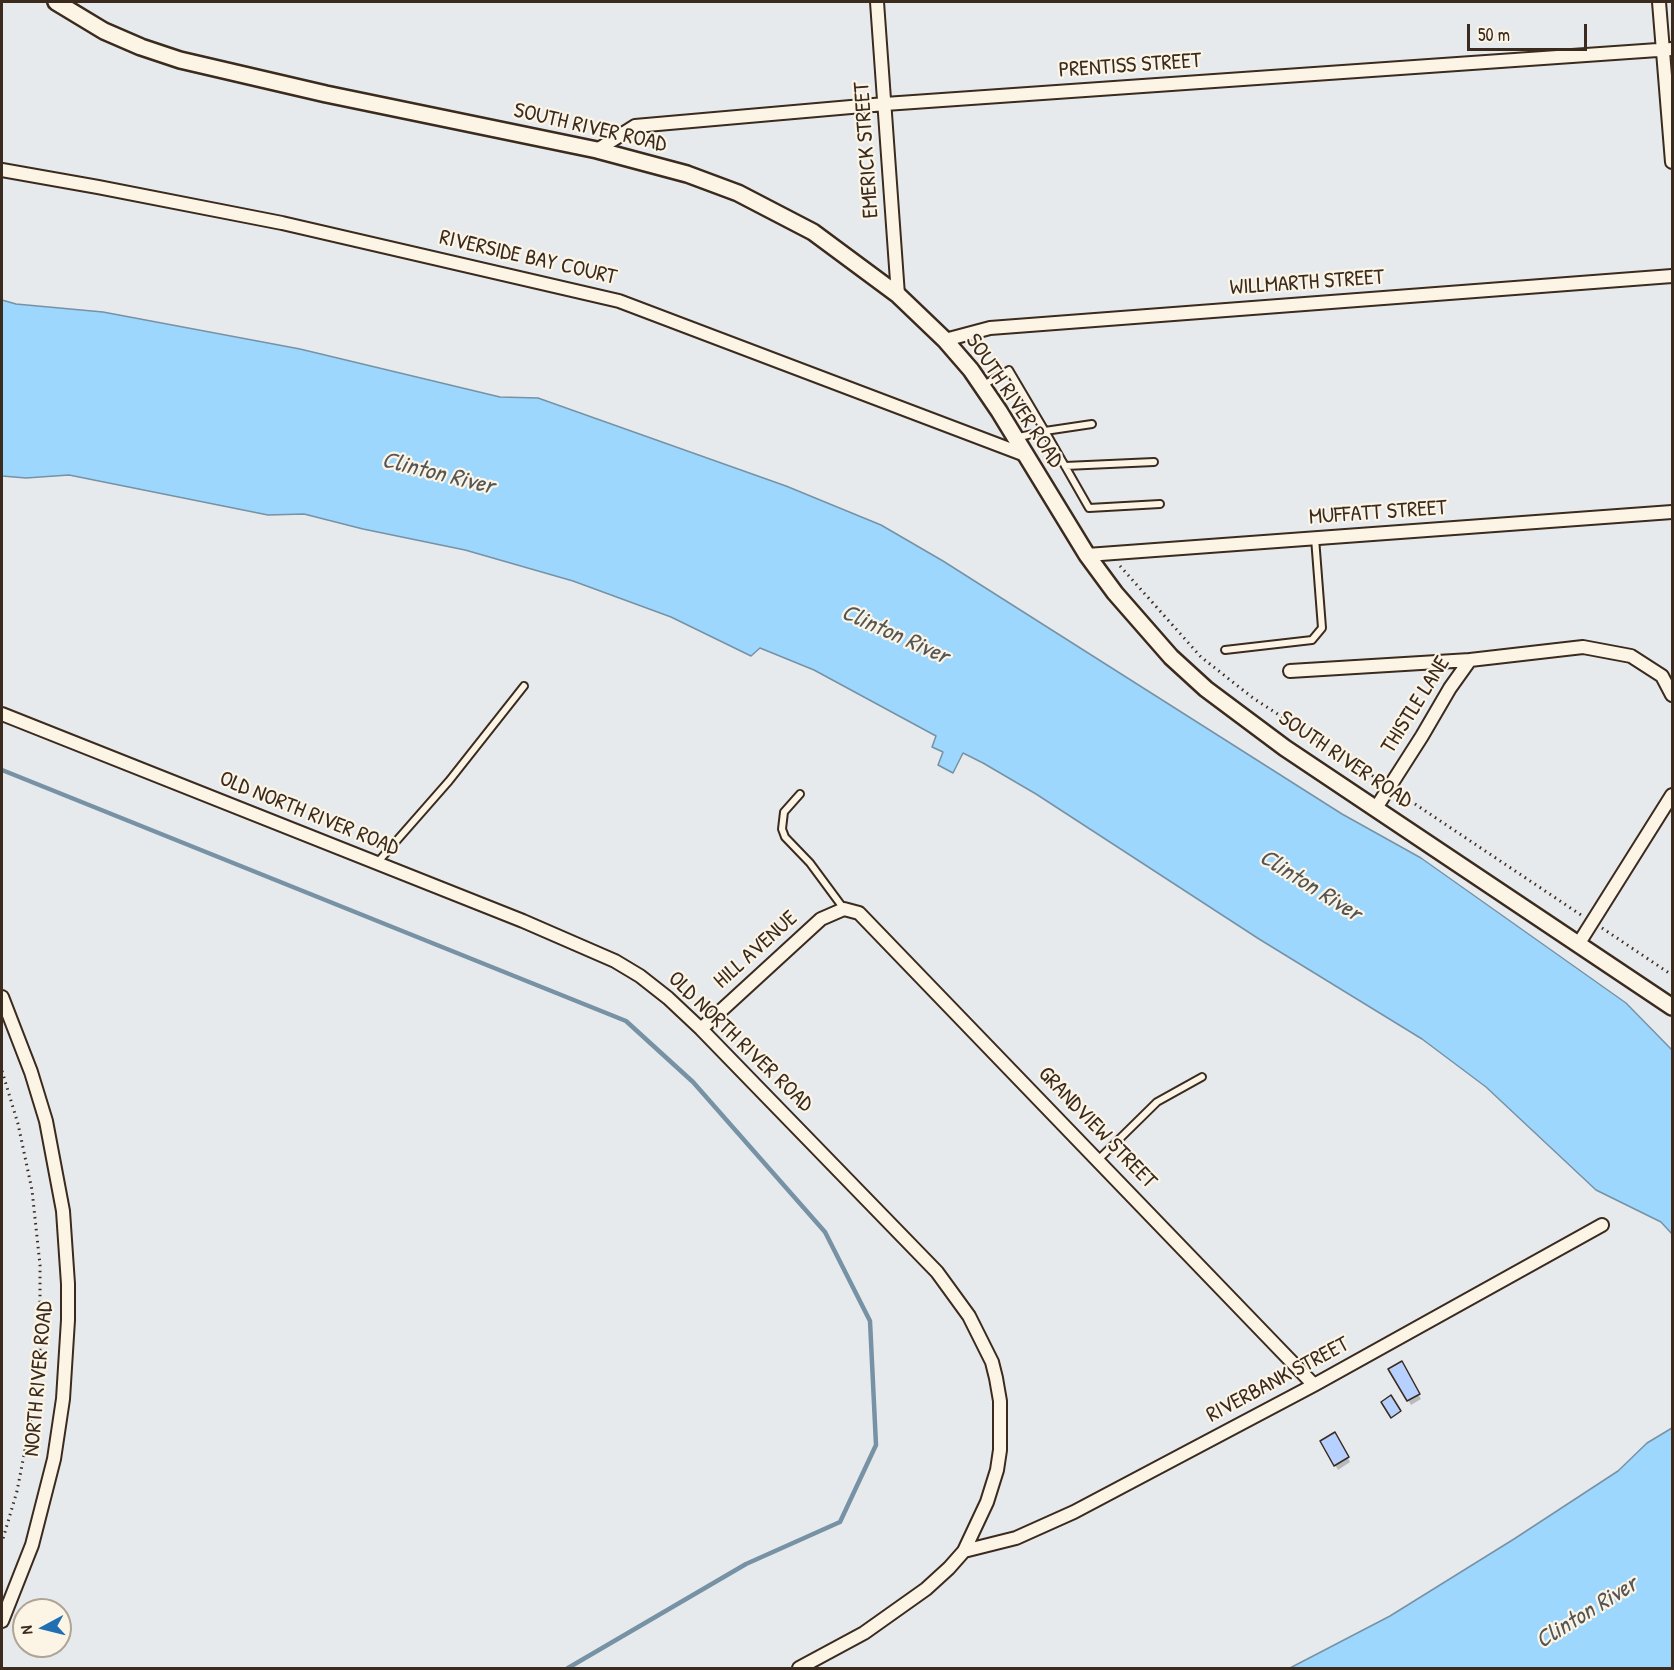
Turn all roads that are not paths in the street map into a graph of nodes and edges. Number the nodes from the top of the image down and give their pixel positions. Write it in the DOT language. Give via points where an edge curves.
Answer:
graph roads {
  1 [pos="56,2"];
  2 [pos="877,2"];
  3 [pos="1659,2"];
  4 [pos="1667,50"];
  5 [pos="885,104"];
  6 [pos="597,150"];
  7 [pos="1672,162"];
  8 [pos="2,170"];
  9 [pos="1672,276"];
  10 [pos="898,295"];
  11 [pos="945,340"];
  12 [pos="982,386"];
  13 [pos="1092,424"];
  14 [pos="1045,431"];
  15 [pos="1015,438"];
  16 [pos="1024,455"];
  17 [pos="1154,462"];
  18 [pos="1065,466"];
  19 [pos="1161,504"];
  20 [pos="1672,512"];
  21 [pos="1315,538"];
  22 [pos="1087,555"];
  23 [pos="1225,651"];
  24 [pos="1470,660"];
  25 [pos="1290,670"];
  26 [pos="524,686"];
  27 [pos="1672,695"];
  28 [pos="2,714"];
  29 [pos="800,794"];
  30 [pos="1672,795"];
  31 [pos="1376,808"];
  32 [pos="377,863"];
  33 [pos="844,909"];
  34 [pos="1580,943"];
  35 [pos="2,997"];
  36 [pos="1672,1007"];
  37 [pos="701,1029"];
  38 [pos="1202,1077"];
  39 [pos="1098,1160"];
  40 [pos="1602,1225"];
  41 [pos="1314,1385"];
  42 [pos="964,1551"];
  43 [pos="2,1621"];
  44 [pos="799,1668"];
  1 -- 6 [label="street, SOUTH RIVER ROAD" via="112,35 180,60"];
  2 -- 5 [label="street, EMERICK STREET"];
  3 -- 4 [label="street"];
  4 -- 5 [label="street, PRENTISS STREET"];
  4 -- 7 [label="street"];
  5 -- 6 [label="street, PRENTISS STREET" via="635,126"];
  5 -- 10 [label="street, EMERICK STREET"];
  6 -- 10 [label="street, SOUTH RIVER ROAD" via="687,174 747,197 813,232"];
  8 -- 16 [label="street, RIVERSIDE BAY COURT" via="282,223 619,301"];
  9 -- 11 [label="street, WILLMARTH STREET" via="990,328"];
  10 -- 11 [label="street, SOUTH RIVER ROAD"];
  11 -- 12 [label="street, SOUTH RIVER ROAD"];
  12 -- 14 [label="lane" via="1009,370"];
  12 -- 15 [label="street, SOUTH RIVER ROAD"];
  13 -- 14 [label="lane"];
  14 -- 15 [label="lane"];
  14 -- 18 [label="lane"];
  15 -- 16 [label="street, SOUTH RIVER ROAD"];
  16 -- 22 [label="street, SOUTH RIVER ROAD"];
  17 -- 18 [label="lane"];
  18 -- 19 [label="lane" via="1089,508"];
  20 -- 21 [label="street, MUFFATT STREET"];
  21 -- 22 [label="street, MUFFATT STREET"];
  21 -- 23 [label="lane" via="1322,628 1312,640"];
  22 -- 31 [label="street, SOUTH RIVER ROAD" via="1141,625 1206,689 1267,736"];
  24 -- 25 [label="street"];
  24 -- 27 [label="street, THISTLE LANE" via="1583,647 1631,656 1662,676"];
  24 -- 31 [label="street, THISTLE LANE"];
  26 -- 32 [label="lane"];
  28 -- 32 [label="street, OLD NORTH RIVER ROAD"];
  29 -- 33 [label="lane" via="783,812 785,837"];
  30 -- 34 [label="street"];
  31 -- 34 [label="street, SOUTH RIVER ROAD"];
  32 -- 37 [label="street, OLD NORTH RIVER ROAD" via="615,961 668,998"];
  33 -- 37 [label="street, HILL AVENUE" via="821,919"];
  33 -- 39 [label="street, GRANDVIEW STREET" via="864,917"];
  34 -- 36 [label="street, SOUTH RIVER ROAD"];
  35 -- 43 [label="street, NORTH RIVER ROAD" via="31,1072 48,1131 63,1211 69,1320 54,1459 32,1545"];
  37 -- 42 [label="street, OLD NORTH RIVER ROAD" via="919,1252 969,1316 981,1338 996,1378 1000,1450 987,1502"];
  38 -- 39 [label="lane" via="1157,1102"];
  39 -- 41 [label="street, GRANDVIEW STREET"];
  40 -- 41 [label="street, RIVERBANK STREET"];
  41 -- 42 [label="street, RIVERBANK STREET" via="1074,1512 1016,1538"];
  42 -- 44 [label="street, OLD NORTH RIVER ROAD" via="949,1569 902,1608"];
}
